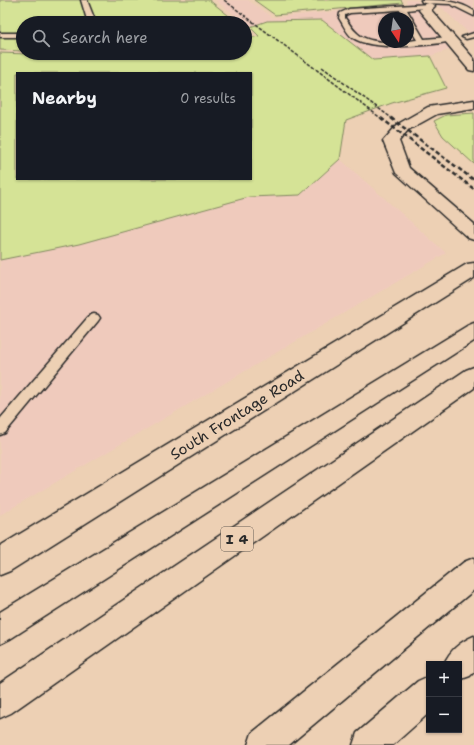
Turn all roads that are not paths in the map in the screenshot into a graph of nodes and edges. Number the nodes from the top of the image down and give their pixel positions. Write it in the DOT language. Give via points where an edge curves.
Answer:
graph roads {
  1 [pos="84,0"];
  2 [pos="454,1"];
  3 [pos="426,2"];
  4 [pos="403,8"];
  5 [pos="405,12"];
  6 [pos="474,14"];
  7 [pos="90,16"];
  8 [pos="414,29"];
  9 [pos="0,35"];
  10 [pos="16,35"];
  11 [pos="471,38"];
  12 [pos="449,39"];
  13 [pos="421,40"];
  14 [pos="474,67"];
  15 [pos="474,104"];
  16 [pos="474,234"];
  17 [pos="474,269"];
  18 [pos="94,318"];
  19 [pos="472,332"];
  20 [pos="474,376"];
  21 [pos="0,429"];
  22 [pos="0,561"];
  23 [pos="474,572"];
  24 [pos="0,629"];
  25 [pos="474,651"];
  26 [pos="462,662"];
  27 [pos="426,695"];
  28 [pos="0,702"];
  29 [pos="264,745"];
  30 [pos="369,745"];
  1 -- 7 [label="lane"];
  2 -- 3 [label="lane"];
  2 -- 6 [label="lane"];
  3 -- 4 [label="lane"];
  3 -- 11 [label="main road"];
  3 -- 12 [label="main road" via="425,10"];
  4 -- 5 [label="lane"];
  4 -- 13 [label="lane" via="349,11 342,14 342,18 355,36 364,41 388,44"];
  8 -- 13 [label="lane"];
  9 -- 10 [label="lane"];
  12 -- 13 [label="lane"];
  12 -- 14 [label="main road"];
  15 -- 16 [label="main road" via="433,110 403,127 391,141 402,170"];
  17 -- 22 [label="main road, South Frontage Road"];
  18 -- 21 [label="lane"];
  19 -- 24 [label="main road"];
  20 -- 28 [label="main road, I 4"];
  23 -- 29 [label="main road"];
  25 -- 26 [label="main road"];
  27 -- 30 [label="main road"];
}
